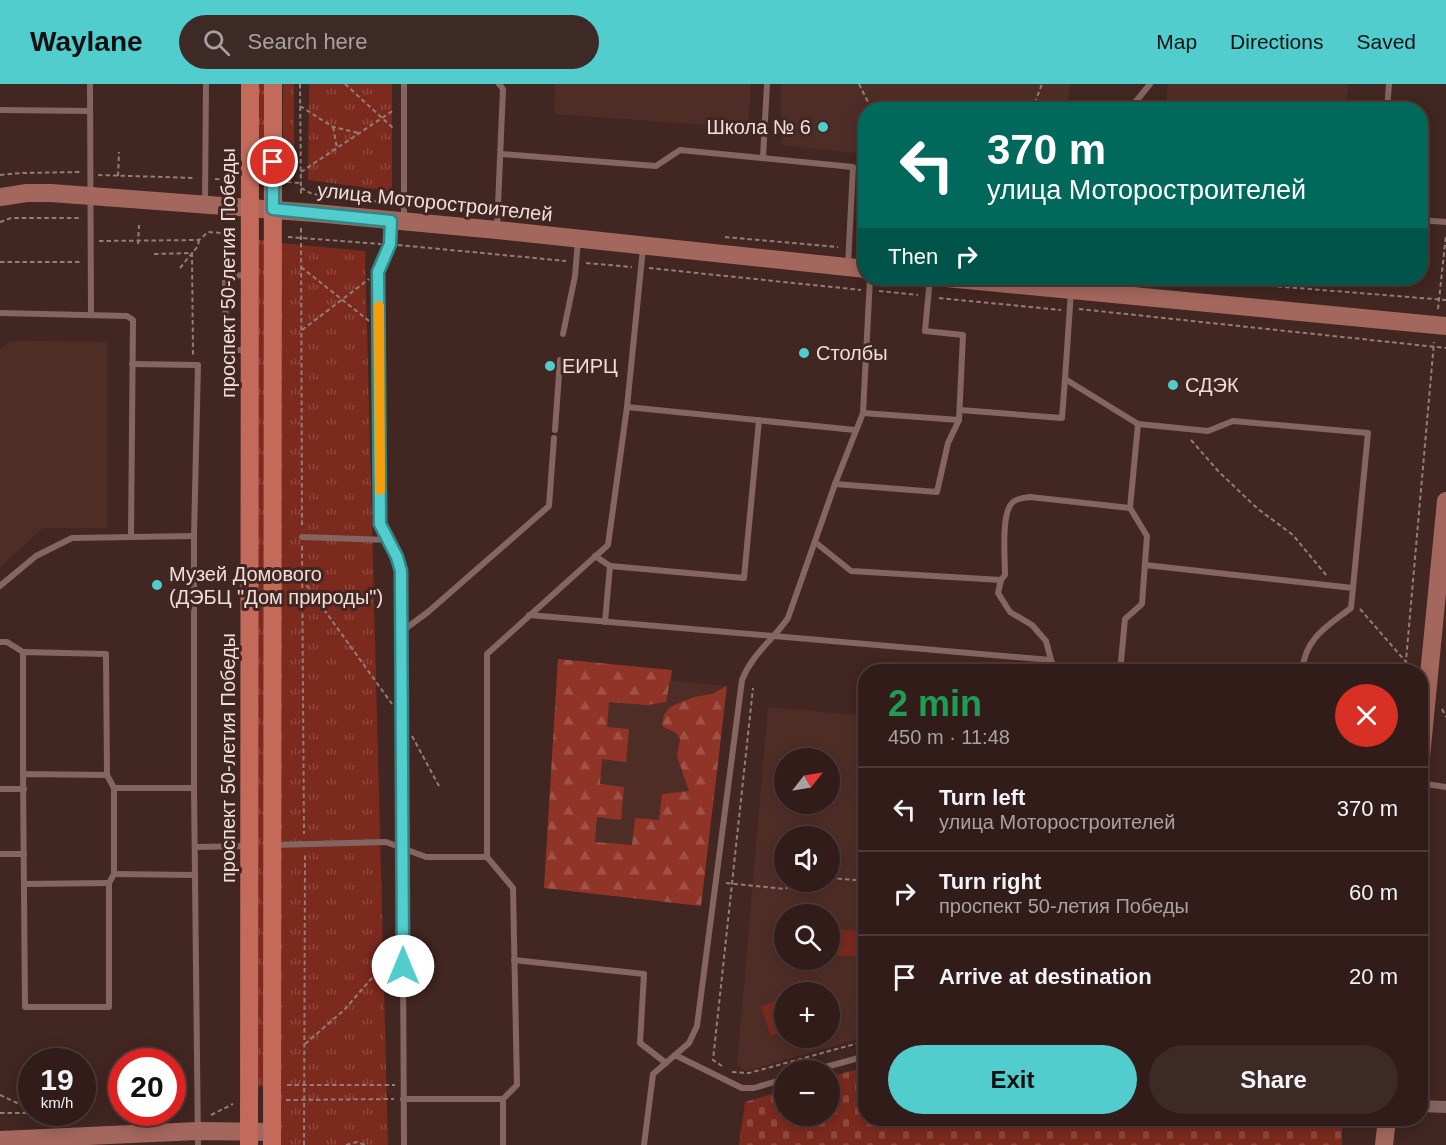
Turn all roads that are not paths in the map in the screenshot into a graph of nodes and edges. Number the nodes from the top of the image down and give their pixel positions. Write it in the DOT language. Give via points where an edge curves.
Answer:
graph roads {
  1 [pos="90,84"];
  2 [pos="206,84"];
  3 [pos="250,84"];
  4 [pos="273,84"];
  5 [pos="404,84"];
  6 [pos="499,84"];
  7 [pos="767,84"];
  8 [pos="1150,84"];
  9 [pos="1389,84"];
  10 [pos="1136,102"];
  11 [pos="1388,102"];
  12 [pos="0,110"];
  13 [pos="90,111"];
  14 [pos="501,154"];
  15 [pos="763,157"];
  16 [pos="90,196"];
  17 [pos="0,197"];
  18 [pos="205,204"];
  19 [pos="250,207"];
  20 [pos="273,209"];
  21 [pos="397,221"];
  22 [pos="1428,221"];
  23 [pos="1446,222"];
  24 [pos="497,230"];
  25 [pos="578,238"];
  26 [pos="643,245"];
  27 [pos="856,267"];
  28 [pos="251,275"];
  29 [pos="870,285"];
  30 [pos="929,285"];
  31 [pos="1026,285"];
  32 [pos="1072,289"];
  33 [pos="0,313"];
  34 [pos="91,314"];
  35 [pos="1441,326"];
  36 [pos="562,334"];
  37 [pos="251,350"];
  38 [pos="560,360"];
  39 [pos="132,364"];
  40 [pos="1065,380"];
  41 [pos="627,407"];
  42 [pos="960,410"];
  43 [pos="863,413"];
  44 [pos="759,420"];
  45 [pos="959,420"];
  46 [pos="1138,424"];
  47 [pos="555,430"];
  48 [pos="855,430"];
  49 [pos="554,438"];
  50 [pos="835,484"];
  51 [pos="1446,501"];
  52 [pos="1130,508"];
  53 [pos="1444,531"];
  54 [pos="132,536"];
  55 [pos="194,536"];
  56 [pos="302,537"];
  57 [pos="388,540"];
  58 [pos="815,542"];
  59 [pos="595,555"];
  60 [pos="610,566"];
  61 [pos="1145,566"];
  62 [pos="1001,580"];
  63 [pos="0,586"];
  64 [pos="1353,588"];
  65 [pos="1441,599"];
  66 [pos="529,615"];
  67 [pos="605,622"];
  68 [pos="401,632"];
  69 [pos="775,637"];
  70 [pos="0,642"];
  71 [pos="23,652"];
  72 [pos="1051,660"];
  73 [pos="1053,664"];
  74 [pos="1121,664"];
  75 [pos="1303,664"];
  76 [pos="1428,700"];
  77 [pos="23,774"];
  78 [pos="106,775"];
  79 [pos="1428,784"];
  80 [pos="1446,787"];
  81 [pos="114,788"];
  82 [pos="194,788"];
  83 [pos="0,789"];
  84 [pos="24,789"];
  85 [pos="273,845"];
  86 [pos="250,846"];
  87 [pos="195,847"];
  88 [pos="402,847"];
  89 [pos="0,854"];
  90 [pos="24,854"];
  91 [pos="486,857"];
  92 [pos="114,874"];
  93 [pos="195,875"];
  94 [pos="109,883"];
  95 [pos="24,884"];
  96 [pos="514,960"];
  97 [pos="675,1055"];
  98 [pos="858,1058"];
  99 [pos="666,1063"];
  100 [pos="840,1063"];
  101 [pos="774,1082"];
  102 [pos="403,1099"];
  103 [pos="502,1099"];
  104 [pos="1428,1106"];
  105 [pos="1446,1107"];
  106 [pos="1386,1126"];
  107 [pos="198,1133"];
  108 [pos="249,1138"];
  109 [pos="272,1138"];
  110 [pos="0,1140"];
  111 [pos="133,1140"];
  112 [pos="404,1145"];
  113 [pos="504,1145"];
  114 [pos="644,1145"];
  115 [pos="1384,1145"];
  1 -- 13 [label="lane"];
  2 -- 18 [label="lane"];
  3 -- 19 [label="main road, проспект 50-летия Победы"];
  4 -- 20 [label="main road"];
  5 -- 21 [label="lane"];
  6 -- 14 [label="lane"];
  7 -- 15 [label="lane"];
  8 -- 10 [label="lane"];
  9 -- 11 [label="lane"];
  12 -- 13 [label="lane"];
  13 -- 16 [label="lane"];
  14 -- 15 [label="lane" via="656,166 680,150"];
  14 -- 24 [label="lane"];
  15 -- 27 [label="lane" via="853,167"];
  16 -- 17 [label="street, улица Моторостроителей" via="27,193"];
  16 -- 18 [label="street, улица Моторостроителей"];
  16 -- 34 [label="lane"];
  18 -- 19 [label="street, улица Моторостроителей"];
  19 -- 20 [label="street, улица Моторостроителей"];
  19 -- 28 [label="main road, проспект 50-летия Победы"];
  20 -- 21 [label="street, улица Моторостроителей"];
  20 -- 85 [label="main road"];
  21 -- 24 [label="street, улица Моторостроителей"];
  21 -- 57 [label="lane" via="378,272 380,524"];
  22 -- 23 [label="lane"];
  24 -- 25 [label="street, улица Моторостроителей"];
  25 -- 26 [label="street, улица Моторостроителей"];
  25 -- 36 [label="lane" via="575,276"];
  26 -- 27 [label="street, улица Моторостроителей"];
  26 -- 41 [label="lane"];
  28 -- 37 [label="main road, проспект 50-летия Победы"];
  28 -- 37 [label="lane" via="225,276 226,350"];
  29 -- 43 [label="lane"];
  30 -- 42 [label="lane" via="925,331 963,335"];
  31 -- 32 [label="street"];
  32 -- 35 [label="street"];
  32 -- 40 [label="lane"];
  33 -- 34 [label="lane"];
  34 -- 39 [label="lane" via="131,317"];
  37 -- 86 [label="main road, проспект 50-летия Победы"];
  38 -- 47 [label="lane"];
  39 -- 54 [label="lane"];
  39 -- 55 [label="lane" via="198,365"];
  40 -- 42 [label="lane" via="1062,418"];
  40 -- 46 [label="lane"];
  41 -- 44 [label="lane"];
  41 -- 59 [label="lane" via="608,545"];
  42 -- 45 [label="lane"];
  43 -- 45 [label="lane"];
  43 -- 48 [label="lane"];
  44 -- 48 [label="lane"];
  44 -- 60 [label="lane" via="744,578"];
  45 -- 50 [label="lane" via="948,442 937,492"];
  46 -- 52 [label="lane"];
  46 -- 64 [label="lane" via="1208,431 1233,421 1368,433"];
  48 -- 50 [label="lane"];
  49 -- 68 [label="lane" via="549,506"];
  50 -- 58 [label="lane"];
  51 -- 53 [label="street"];
  52 -- 61 [label="lane" via="1147,536"];
  52 -- 62 [label="lane" via="1030,497 1015,500 1009,505 1005,523 1005,574"];
  53 -- 65 [label="street"];
  54 -- 55 [label="lane"];
  54 -- 63 [label="lane" via="72,538 36,556"];
  55 -- 82 [label="lane"];
  56 -- 57 [label="lane"];
  57 -- 68 [label="lane" via="401,571"];
  58 -- 62 [label="lane" via="850,571"];
  58 -- 69 [label="lane" via="788,618"];
  59 -- 60 [label="lane"];
  59 -- 66 [label="lane"];
  60 -- 67 [label="lane"];
  61 -- 64 [label="lane"];
  61 -- 74 [label="lane" via="1142,604 1125,619"];
  62 -- 72 [label="lane" via="998,593 1010,612 1032,624 1046,641"];
  64 -- 75 [label="lane" via="1351,609 1317,633"];
  65 -- 76 [label="street"];
  66 -- 67 [label="lane"];
  66 -- 91 [label="lane" via="487,654"];
  67 -- 69 [label="lane"];
  68 -- 88 [label="lane"];
  69 -- 72 [label="lane"];
  69 -- 97 [label="lane" via="758,651 742,680 697,1026 689,1043"];
  70 -- 71 [label="lane"];
  71 -- 77 [label="lane"];
  71 -- 78 [label="lane" via="106,654"];
  72 -- 73 [label="lane"];
  77 -- 78 [label="lane"];
  77 -- 84 [label="lane"];
  78 -- 81 [label="lane"];
  79 -- 80 [label="lane"];
  81 -- 82 [label="lane"];
  81 -- 92 [label="lane"];
  82 -- 87 [label="lane"];
  83 -- 84 [label="lane"];
  84 -- 90 [label="lane"];
  85 -- 88 [label="lane" via="386,842"];
  85 -- 109 [label="main road"];
  86 -- 87 [label="lane"];
  86 -- 108 [label="main road, проспект 50-летия Победы"];
  87 -- 93 [label="lane"];
  88 -- 91 [label="lane" via="426,857"];
  88 -- 102 [label="lane"];
  89 -- 90 [label="lane"];
  90 -- 95 [label="lane"];
  91 -- 96 [label="lane" via="513,888"];
  92 -- 93 [label="lane"];
  92 -- 94 [label="lane"];
  93 -- 107 [label="lane"];
  94 -- 95 [label="lane"];
  94 -- 95 [label="lane" via="109,1007 25,1007"];
  96 -- 99 [label="lane" via="644,974 640,1043"];
  96 -- 103 [label="lane" via="517,1085"];
  97 -- 99 [label="lane"];
  97 -- 101 [label="lane" via="742,1088"];
  98 -- 100 [label="lane"];
  99 -- 114 [label="lane" via="653,1074"];
  102 -- 103 [label="lane"];
  102 -- 112 [label="lane"];
  103 -- 113 [label="lane"];
  104 -- 105 [label="street"];
  106 -- 115 [label="street"];
  107 -- 108 [label="street"];
  107 -- 111 [label="street"];
  108 -- 109 [label="street"];
  110 -- 111 [label="street"];
}
